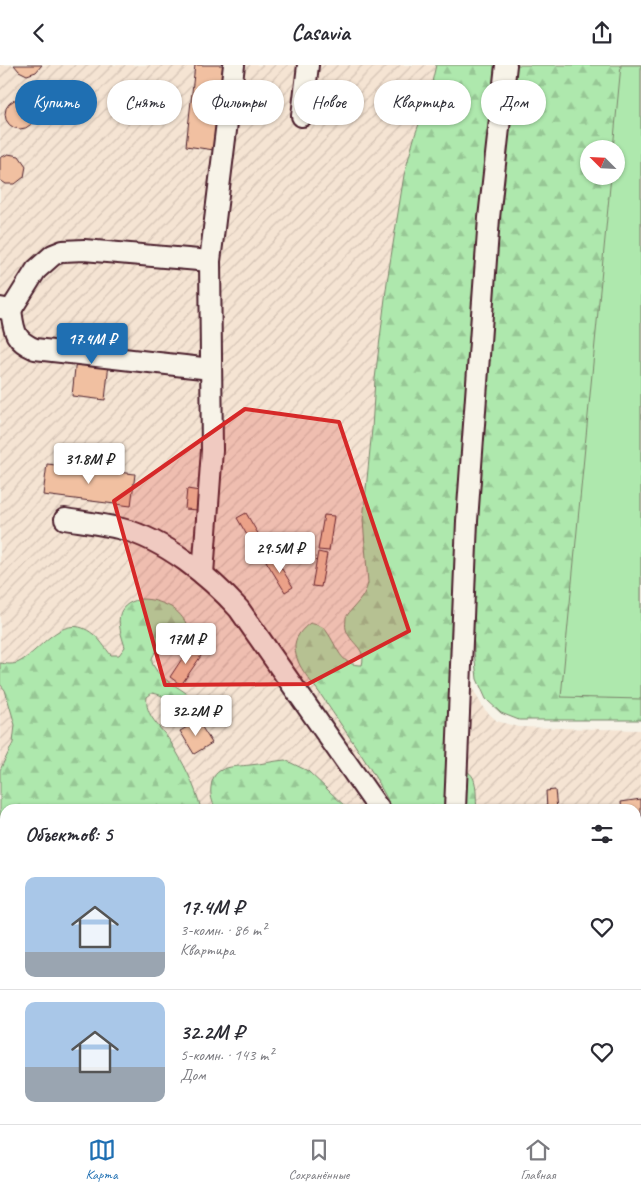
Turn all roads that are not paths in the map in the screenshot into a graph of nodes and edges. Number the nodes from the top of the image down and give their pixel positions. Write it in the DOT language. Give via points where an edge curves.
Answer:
graph roads {
  1 [pos="234,65"];
  2 [pos="308,65"];
  3 [pos="506,65"];
  4 [pos="306,80"];
  5 [pos="210,261"];
  6 [pos="6,309"];
  7 [pos="211,369"];
  8 [pos="65,519"];
  9 [pos="203,574"];
  10 [pos="376,804"];
  11 [pos="456,804"];
  1 -- 5 [label="lane"];
  2 -- 4 [label="lane"];
  3 -- 11 [label="lane" via="489,218 468,511"];
  5 -- 6 [label="lane" via="63,251 53,255 36,271"];
  5 -- 7 [label="lane"];
  6 -- 7 [label="lane" via="19,338 35,349"];
  7 -- 9 [label="lane" via="211,468"];
  8 -- 9 [label="lane" via="122,529 141,536"];
  9 -- 10 [label="lane" via="239,609"];
}
